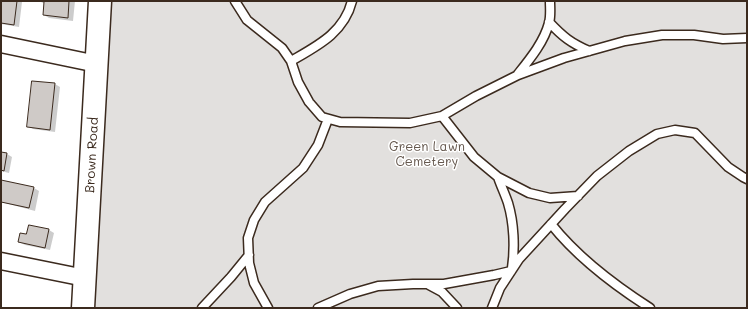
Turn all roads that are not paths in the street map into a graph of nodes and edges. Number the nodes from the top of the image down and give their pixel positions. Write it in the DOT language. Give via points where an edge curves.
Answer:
graph roads {
  1 [pos="100,1"];
  2 [pos="235,1"];
  3 [pos="352,1"];
  4 [pos="550,1"];
  5 [pos="549,22"];
  6 [pos="747,38"];
  7 [pos="1,44"];
  8 [pos="589,51"];
  9 [pos="291,61"];
  10 [pos="97,64"];
  11 [pos="518,75"];
  12 [pos="442,116"];
  13 [pos="328,119"];
  14 [pos="498,177"];
  15 [pos="747,179"];
  16 [pos="578,196"];
  17 [pos="551,224"];
  18 [pos="249,255"];
  19 [pos="1,261"];
  20 [pos="511,270"];
  21 [pos="85,278"];
  22 [pos="427,284"];
  23 [pos="83,308"];
  24 [pos="202,308"];
  25 [pos="268,308"];
  26 [pos="318,308"];
  27 [pos="457,308"];
  28 [pos="492,308"];
  29 [pos="650,308"];
  1 -- 10 [label="main road, Brown Road"];
  2 -- 9 [label="lane" via="246,20 282,48"];
  3 -- 9 [label="lane" via="349,12 337,31"];
  4 -- 5 [label="lane"];
  5 -- 8 [label="lane" via="562,36"];
  5 -- 11 [label="lane" via="542,39"];
  6 -- 8 [label="lane" via="723,40 694,35 662,35 625,41"];
  7 -- 10 [label="street"];
  8 -- 11 [label="lane"];
  9 -- 13 [label="lane" via="298,82 309,102"];
  10 -- 21 [label="main road, Brown Road"];
  11 -- 12 [label="lane"];
  12 -- 13 [label="lane" via="410,123 340,122"];
  12 -- 14 [label="lane" via="474,157"];
  13 -- 18 [label="lane" via="318,145 303,168 265,202 254,220 248,238"];
  14 -- 16 [label="lane" via="529,193 550,198"];
  14 -- 20 [label="lane" via="508,204 513,231"];
  15 -- 16 [label="lane" via="728,167 695,133 676,130 657,134 629,151"];
  16 -- 17 [label="lane"];
  17 -- 20 [label="lane"];
  17 -- 29 [label="lane" via="584,259"];
  18 -- 24 [label="lane"];
  18 -- 25 [label="lane" via="254,283"];
  19 -- 21 [label="street"];
  20 -- 22 [label="lane" via="444,284"];
  20 -- 28 [label="lane"];
  21 -- 23 [label="main road, Brown Road"];
  22 -- 26 [label="lane" via="378,286 350,294"];
  22 -- 27 [label="lane" via="442,292"];
}
